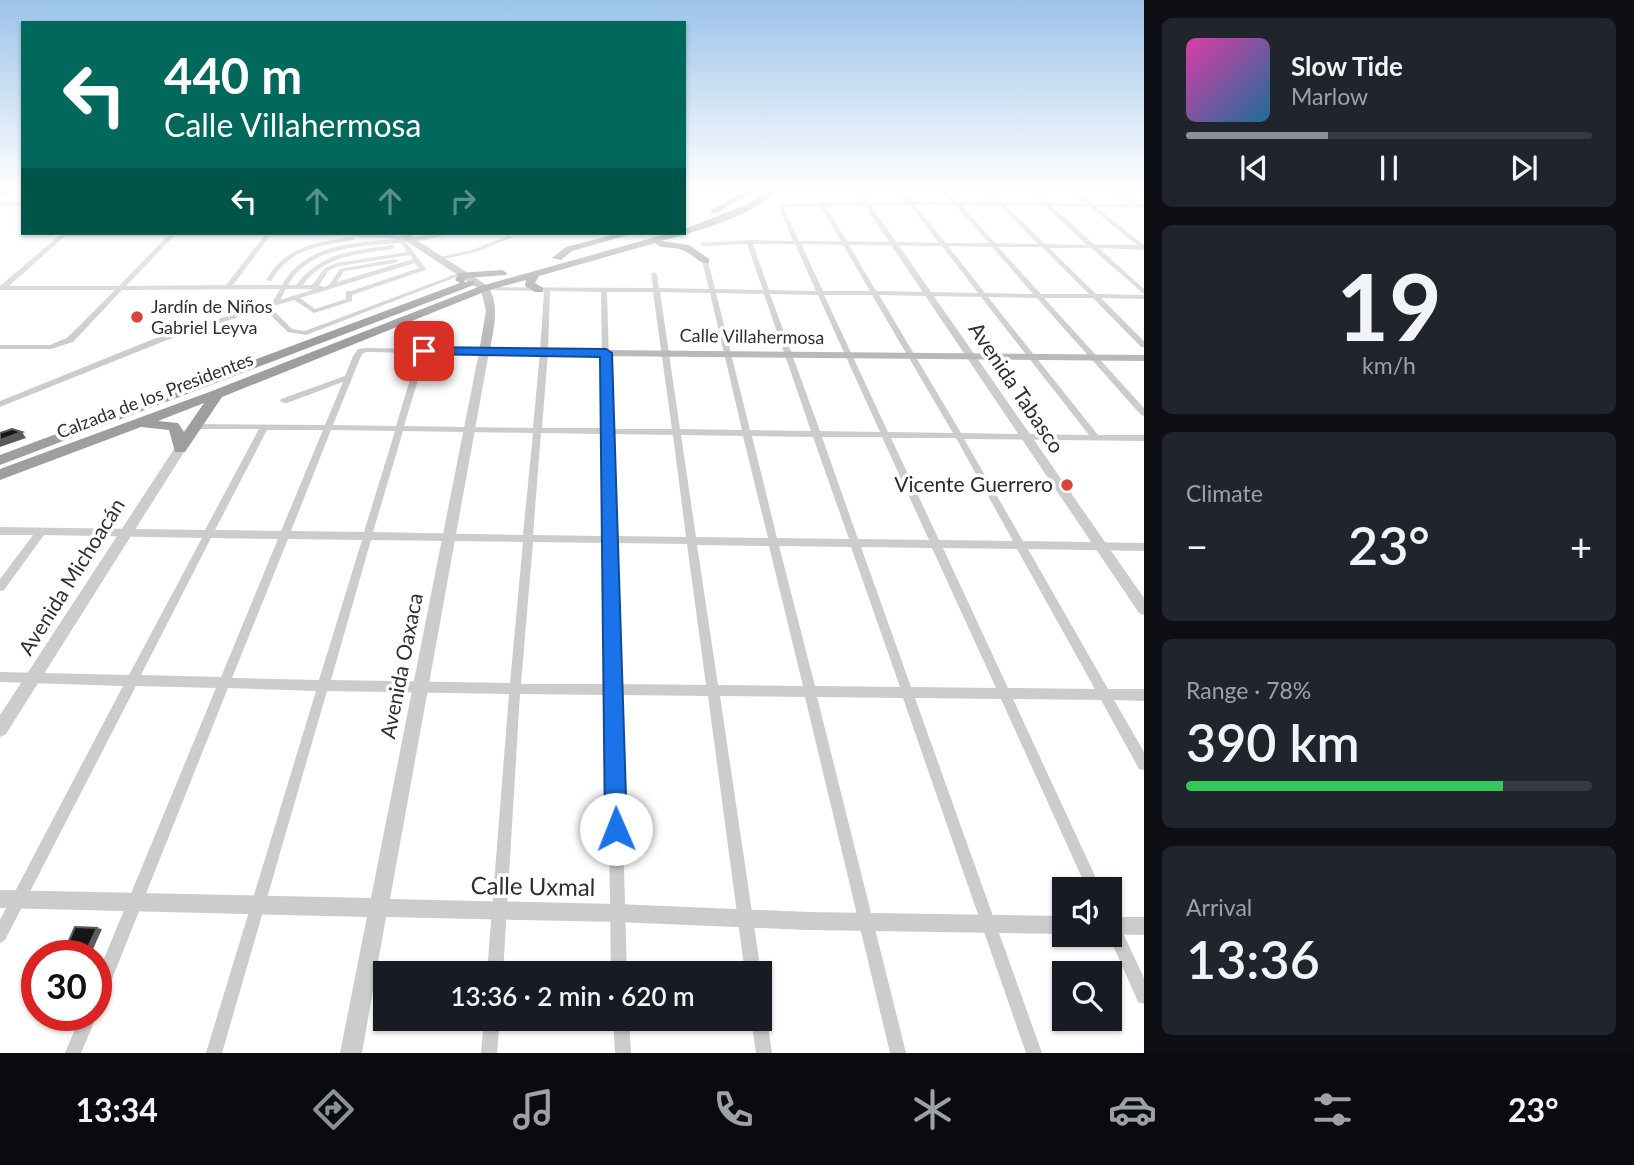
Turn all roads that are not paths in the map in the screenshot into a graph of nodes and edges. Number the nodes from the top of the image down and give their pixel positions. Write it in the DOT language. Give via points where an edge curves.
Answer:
graph roads {
  1 [pos="58,239"];
  2 [pos="167,239"];
  3 [pos="264,239"];
  4 [pos="362,239"];
  5 [pos="397,239"];
  6 [pos="400,239"];
  7 [pos="405,239"];
  8 [pos="406,239"];
  9 [pos="504,239"];
  10 [pos="607,239"];
  11 [pos="638,239"];
  12 [pos="640,239"];
  13 [pos="648,239"];
  14 [pos="702,239"];
  15 [pos="795,239"];
  16 [pos="842,239"];
  17 [pos="891,239"];
  18 [pos="940,239"];
  19 [pos="988,239"];
  20 [pos="1037,239"];
  21 [pos="1085,239"];
  22 [pos="748,242"];
  23 [pos="797,243"];
  24 [pos="703,244"];
  25 [pos="845,244"];
  26 [pos="894,244"];
  27 [pos="944,245"];
  28 [pos="993,245"];
  29 [pos="1044,246"];
  30 [pos="1093,246"];
  31 [pos="1144,247"];
  32 [pos="414,257"];
  33 [pos="439,258"];
  34 [pos="557,258"];
  35 [pos="705,261"];
  36 [pos="654,274"];
  37 [pos="534,275"];
  38 [pos="269,280"];
  39 [pos="471,280"];
  40 [pos="341,284"];
  41 [pos="228,287"];
  42 [pos="281,287"];
  43 [pos="298,287"];
  44 [pos="331,287"];
  45 [pos="120,288"];
  46 [pos="1,289"];
  47 [pos="315,289"];
  48 [pos="543,290"];
  49 [pos="604,291"];
  50 [pos="657,292"];
  51 [pos="711,292"];
  52 [pos="765,292"];
  53 [pos="820,293"];
  54 [pos="874,293"];
  55 [pos="929,294"];
  56 [pos="982,294"];
  57 [pos="1038,295"];
  58 [pos="1144,295"];
  59 [pos="350,296"];
  60 [pos="1094,296"];
  61 [pos="296,298"];
  62 [pos="270,306"];
  63 [pos="428,337"];
  64 [pos="1144,345"];
  65 [pos="0,347"];
  66 [pos="424,351"];
  67 [pos="484,352"];
  68 [pos="544,352"];
  69 [pos="606,353"];
  70 [pos="666,354"];
  71 [pos="727,354"];
  72 [pos="787,354"];
  73 [pos="849,355"];
  74 [pos="910,356"];
  75 [pos="971,357"];
  76 [pos="1031,357"];
  77 [pos="1094,358"];
  78 [pos="1144,358"];
  79 [pos="349,377"];
  80 [pos="217,394"];
  81 [pos="284,401"];
  82 [pos="0,404"];
  83 [pos="1144,413"];
  84 [pos="133,426"];
  85 [pos="196,426"];
  86 [pos="264,427"];
  87 [pos="329,429"];
  88 [pos="400,430"];
  89 [pos="469,431"];
  90 [pos="538,432"];
  91 [pos="608,432"];
  92 [pos="676,433"];
  93 [pos="747,433"];
  94 [pos="816,434"];
  95 [pos="885,434"];
  96 [pos="958,435"];
  97 [pos="1027,437"];
  98 [pos="1095,437"];
  99 [pos="1144,438"];
  100 [pos="180,449"];
  101 [pos="0,460"];
  102 [pos="0,475"];
  103 [pos="0,531"];
  104 [pos="41,532"];
  105 [pos="125,533"];
  106 [pos="208,534"];
  107 [pos="286,534"];
  108 [pos="368,536"];
  109 [pos="449,537"];
  110 [pos="528,538"];
  111 [pos="611,540"];
  112 [pos="693,540"];
  113 [pos="773,542"];
  114 [pos="856,543"];
  115 [pos="936,545"];
  116 [pos="1021,546"];
  117 [pos="1100,547"];
  118 [pos="1144,547"];
  119 [pos="0,587"];
  120 [pos="1144,609"];
  121 [pos="0,677"];
  122 [pos="33,677"];
  123 [pos="131,679"];
  124 [pos="223,682"];
  125 [pos="321,685"];
  126 [pos="419,688"];
  127 [pos="515,688"];
  128 [pos="614,689"];
  129 [pos="714,690"];
  130 [pos="809,692"];
  131 [pos="908,693"];
  132 [pos="1105,695"];
  133 [pos="1144,695"];
  134 [pos="1005,696"];
  135 [pos="0,729"];
  136 [pos="1144,764"];
  137 [pos="1088,877"];
  138 [pos="9,900"];
  139 [pos="136,901"];
  140 [pos="258,906"];
  141 [pos="378,908"];
  142 [pos="500,911"];
  143 [pos="617,913"];
  144 [pos="744,918"];
  145 [pos="867,920"];
  146 [pos="988,923"];
  147 [pos="1052,925"];
  148 [pos="1122,925"];
  149 [pos="1144,926"];
  150 [pos="0,935"];
  151 [pos="1121,947"];
  152 [pos="112,959"];
  153 [pos="496,961"];
  154 [pos="619,961"];
  155 [pos="750,961"];
  156 [pos="1144,996"];
  157 [pos="82,1031"];
  158 [pos="491,1031"];
  159 [pos="621,1031"];
  160 [pos="761,1031"];
  161 [pos="73,1053"];
  162 [pos="214,1053"];
  163 [pos="351,1053"];
  164 [pos="489,1053"];
  165 [pos="622,1053"];
  166 [pos="764,1053"];
  167 [pos="898,1053"];
  168 [pos="1034,1053"];
  1 -- 46 [label="street"];
  2 -- 45 [label="street"];
  3 -- 41 [label="street"];
  4 -- 38 [label="street" via="305,248 278,264"];
  5 -- 42 [label="street" via="321,254 300,264"];
  6 -- 43 [label="street" via="324,261 312,267"];
  7 -- 32 [label="street"];
  8 -- 33 [label="main road"];
  9 -- 33 [label="street"];
  10 -- 34 [label="highway" via="569,249"];
  11 -- 34 [label="highway, Calzada de los Presidentes"];
  12 -- 37 [label="highway, Calzada de los Presidentes"];
  13 -- 35 [label="highway" via="686,247"];
  14 -- 24 [label="highway"];
  15 -- 23 [label="street"];
  16 -- 25 [label="street"];
  17 -- 26 [label="street, Avenida Tabasco"];
  18 -- 27 [label="street"];
  19 -- 28 [label="street"];
  20 -- 29 [label="street"];
  21 -- 30 [label="street"];
  22 -- 23 [label="street"];
  22 -- 24 [label="street"];
  22 -- 52 [label="street"];
  23 -- 25 [label="street"];
  23 -- 53 [label="street"];
  24 -- 35 [label="highway"];
  25 -- 26 [label="street"];
  25 -- 54 [label="street"];
  26 -- 27 [label="street"];
  26 -- 55 [label="street, Avenida Tabasco"];
  27 -- 28 [label="street"];
  27 -- 56 [label="street"];
  28 -- 29 [label="street"];
  28 -- 57 [label="street"];
  29 -- 30 [label="street"];
  29 -- 60 [label="street"];
  30 -- 31 [label="street"];
  30 -- 58 [label="street"];
  32 -- 40 [label="street"];
  32 -- 44 [label="street" via="342,270"];
  32 -- 47 [label="street" via="333,266 323,273"];
  32 -- 59 [label="street" via="424,268"];
  33 -- 39 [label="main road"];
  34 -- 39 [label="highway, Calzada de los Presidentes"];
  35 -- 51 [label="street"];
  36 -- 50 [label="street"];
  37 -- 39 [label="highway, Calzada de los Presidentes"];
  37 -- 48 [label="highway" via="529,284"];
  39 -- 48 [label="street"];
  39 -- 62 [label="street" via="306,332 290,331"];
  39 -- 67 [label="main road, Avenida Oaxaca" via="491,304"];
  39 -- 80 [label="highway, Calzada de los Presidentes"];
  39 -- 101 [label="highway, Calzada de los Presidentes"];
  40 -- 44 [label="street"];
  40 -- 59 [label="street"];
  41 -- 42 [label="street"];
  41 -- 45 [label="street"];
  42 -- 43 [label="street"];
  42 -- 62 [label="street"];
  43 -- 47 [label="street"];
  44 -- 47 [label="street"];
  45 -- 46 [label="street"];
  45 -- 65 [label="street" via="61,346"];
  47 -- 61 [label="street"];
  48 -- 49 [label="street"];
  48 -- 68 [label="street"];
  49 -- 50 [label="street"];
  49 -- 69 [label="street"];
  50 -- 51 [label="street"];
  50 -- 70 [label="street"];
  51 -- 52 [label="street"];
  51 -- 71 [label="street"];
  52 -- 53 [label="street"];
  52 -- 72 [label="street"];
  53 -- 54 [label="street"];
  53 -- 73 [label="street"];
  54 -- 55 [label="street"];
  54 -- 74 [label="street"];
  55 -- 56 [label="street"];
  55 -- 75 [label="street, Avenida Tabasco"];
  56 -- 57 [label="street"];
  56 -- 76 [label="street"];
  57 -- 60 [label="street"];
  57 -- 77 [label="street"];
  58 -- 60 [label="street"];
  59 -- 61 [label="street" via="313,311"];
  60 -- 64 [label="street"];
  61 -- 62 [label="street"];
  62 -- 82 [label="street" via="131,350"];
  63 -- 66 [label="street"];
  66 -- 67 [label="street, Calle Villahermosa"];
  66 -- 79 [label="street, Calle Villahermosa" via="361,351"];
  66 -- 88 [label="street"];
  67 -- 68 [label="main road, Calle Villahermosa"];
  67 -- 89 [label="street, Avenida Oaxaca"];
  68 -- 69 [label="main road, Calle Villahermosa"];
  68 -- 90 [label="street"];
  69 -- 70 [label="main road, Calle Villahermosa"];
  69 -- 91 [label="street"];
  70 -- 71 [label="main road, Calle Villahermosa"];
  70 -- 92 [label="street"];
  71 -- 72 [label="main road, Calle Villahermosa"];
  71 -- 93 [label="street"];
  72 -- 73 [label="main road, Calle Villahermosa"];
  72 -- 94 [label="street"];
  73 -- 74 [label="main road, Calle Villahermosa"];
  73 -- 95 [label="street"];
  74 -- 75 [label="main road, Calle Villahermosa"];
  74 -- 96 [label="street"];
  75 -- 76 [label="main road, Calle Villahermosa"];
  75 -- 97 [label="street, Avenida Tabasco"];
  76 -- 77 [label="main road, Calle Villahermosa"];
  76 -- 98 [label="street"];
  77 -- 78 [label="main road, Calle Villahermosa"];
  77 -- 83 [label="street"];
  79 -- 81 [label="street"];
  79 -- 87 [label="street"];
  80 -- 84 [label="highway, Calzada de los Presidentes"];
  80 -- 85 [label="highway"];
  84 -- 100 [label="highway" via="173,426"];
  84 -- 102 [label="highway, Calzada de los Presidentes"];
  85 -- 86 [label="street"];
  85 -- 100 [label="highway"];
  86 -- 87 [label="street"];
  86 -- 106 [label="street"];
  87 -- 88 [label="street"];
  87 -- 107 [label="street"];
  88 -- 89 [label="street"];
  88 -- 108 [label="street"];
  89 -- 90 [label="street"];
  89 -- 109 [label="street, Avenida Oaxaca"];
  90 -- 91 [label="street"];
  90 -- 110 [label="street"];
  91 -- 92 [label="street"];
  91 -- 111 [label="street"];
  92 -- 93 [label="street"];
  92 -- 112 [label="street"];
  93 -- 94 [label="street"];
  93 -- 113 [label="street"];
  94 -- 95 [label="street"];
  94 -- 114 [label="street"];
  95 -- 96 [label="street"];
  95 -- 115 [label="street"];
  96 -- 97 [label="street"];
  96 -- 116 [label="street"];
  97 -- 98 [label="street"];
  97 -- 117 [label="street, Avenida Tabasco"];
  98 -- 99 [label="street"];
  100 -- 105 [label="street, Avenida Michoacán"];
  103 -- 104 [label="street"];
  104 -- 105 [label="street"];
  104 -- 119 [label="street"];
  105 -- 106 [label="street"];
  105 -- 122 [label="street, Avenida Michoacán"];
  106 -- 107 [label="street"];
  106 -- 123 [label="street"];
  107 -- 108 [label="street"];
  107 -- 124 [label="street"];
  108 -- 109 [label="street"];
  108 -- 125 [label="street"];
  109 -- 110 [label="street"];
  109 -- 126 [label="street, Avenida Oaxaca"];
  110 -- 111 [label="street"];
  110 -- 127 [label="street"];
  111 -- 112 [label="street"];
  111 -- 128 [label="street"];
  112 -- 113 [label="street"];
  112 -- 129 [label="street"];
  113 -- 114 [label="street"];
  113 -- 130 [label="street"];
  114 -- 115 [label="street"];
  114 -- 131 [label="street"];
  115 -- 116 [label="street"];
  115 -- 134 [label="street"];
  116 -- 117 [label="street"];
  116 -- 132 [label="street"];
  117 -- 118 [label="street"];
  117 -- 120 [label="street, Avenida Tabasco"];
  121 -- 122 [label="street"];
  122 -- 123 [label="street"];
  122 -- 135 [label="street, Avenida Michoacán"];
  123 -- 124 [label="street"];
  123 -- 138 [label="street"];
  124 -- 125 [label="street"];
  124 -- 139 [label="street"];
  125 -- 126 [label="street"];
  125 -- 140 [label="street"];
  126 -- 127 [label="street"];
  126 -- 141 [label="street, Avenida Oaxaca"];
  127 -- 128 [label="street"];
  127 -- 142 [label="street"];
  128 -- 129 [label="street"];
  128 -- 143 [label="street"];
  129 -- 130 [label="street"];
  129 -- 144 [label="street"];
  130 -- 131 [label="street"];
  130 -- 145 [label="street"];
  131 -- 134 [label="street"];
  131 -- 146 [label="street"];
  132 -- 133 [label="street"];
  132 -- 134 [label="street"];
  132 -- 136 [label="street"];
  134 -- 137 [label="street"];
  138 -- 139 [label="street, Calle Uxmal"];
  138 -- 150 [label="street"];
  139 -- 140 [label="street, Calle Uxmal"];
  139 -- 152 [label="street"];
  140 -- 141 [label="street, Calle Uxmal"];
  140 -- 162 [label="street"];
  141 -- 142 [label="street, Calle Uxmal"];
  141 -- 163 [label="street, Avenida Oaxaca"];
  142 -- 143 [label="street, Calle Uxmal"];
  142 -- 153 [label="street"];
  143 -- 144 [label="street, Calle Uxmal"];
  143 -- 154 [label="street"];
  144 -- 145 [label="street, Calle Uxmal"];
  144 -- 155 [label="street"];
  145 -- 146 [label="street, Calle Uxmal"];
  145 -- 167 [label="street"];
  146 -- 147 [label="street, Calle Uxmal"];
  146 -- 168 [label="street"];
  148 -- 149 [label="street"];
  151 -- 156 [label="street"];
  157 -- 161 [label="street"];
  158 -- 164 [label="street"];
  159 -- 165 [label="street"];
  160 -- 166 [label="street"];
}
